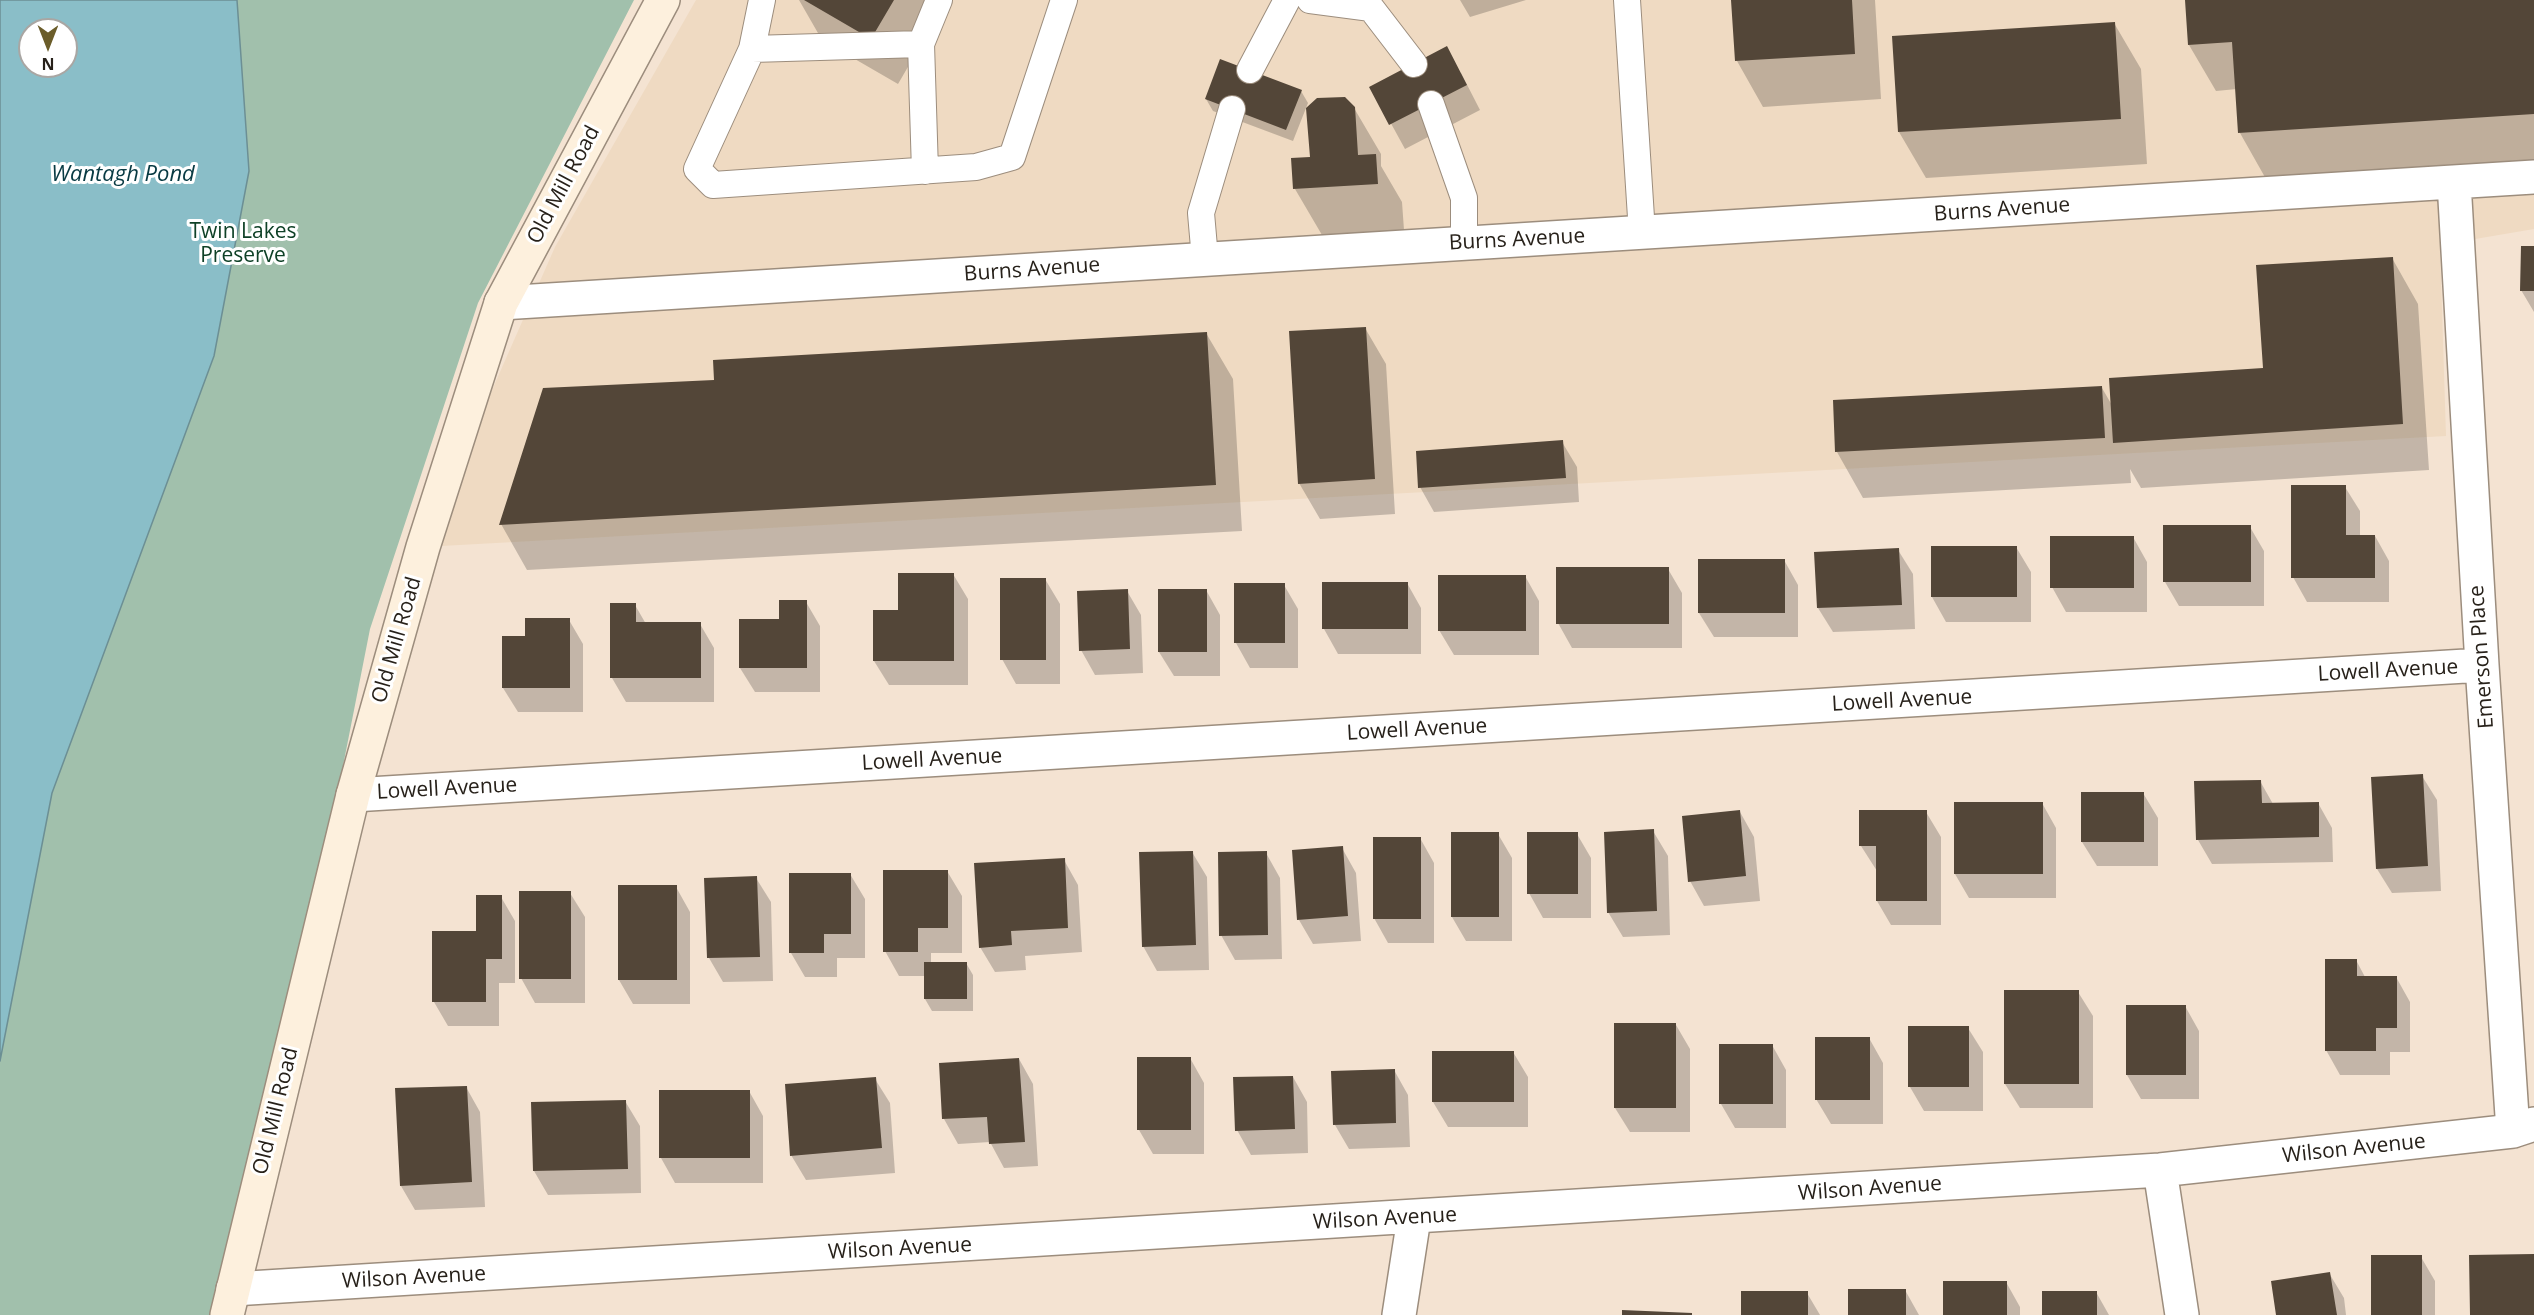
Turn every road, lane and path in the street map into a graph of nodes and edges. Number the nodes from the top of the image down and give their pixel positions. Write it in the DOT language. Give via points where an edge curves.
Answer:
graph roads {
  1 [pos="663,0"];
  2 [pos="762,0"];
  3 [pos="939,0"];
  4 [pos="1064,0"];
  5 [pos="1287,0"];
  6 [pos="1627,0"];
  7 [pos="1324,1"];
  8 [pos="921,44"];
  9 [pos="752,49"];
  10 [pos="1414,64"];
  11 [pos="1250,70"];
  12 [pos="1431,104"];
  13 [pos="1232,110"];
  14 [pos="925,171"];
  15 [pos="2534,177"];
  16 [pos="2454,182"];
  17 [pos="1642,232"];
  18 [pos="1464,243"];
  19 [pos="1205,259"];
  20 [pos="501,303"];
  21 [pos="2482,665"];
  22 [pos="353,795"];
  23 [pos="2523,1127"];
  24 [pos="2160,1170"];
  25 [pos="1414,1218"];
  26 [pos="230,1302"];
  27 [pos="1399,1315"];
  28 [pos="2182,1315"];
  1 -- 20 [label="street, Old Mill Road"];
  2 -- 9 [label="lane"];
  3 -- 8 [label="lane"];
  4 -- 14 [label="lane" via="1012,157 976,167"];
  5 -- 11 [label="lane"];
  6 -- 17 [label="lane"];
  7 -- 10 [label="lane" via="1371,8"];
  8 -- 9 [label="lane"];
  8 -- 14 [label="lane"];
  9 -- 14 [label="lane" via="697,169 713,185"];
  12 -- 18 [label="lane" via="1464,198"];
  13 -- 19 [label="lane" via="1201,213"];
  15 -- 16 [label="street, Burns Avenue"];
  16 -- 17 [label="street, Burns Avenue"];
  16 -- 21 [label="street, Emerson Place"];
  17 -- 18 [label="street, Burns Avenue"];
  18 -- 19 [label="street, Burns Avenue"];
  19 -- 20 [label="street, Burns Avenue"];
  20 -- 22 [label="street, Old Mill Road" via="423,547"];
  21 -- 22 [label="street, Lowell Avenue"];
  21 -- 23 [label="street, Emerson Place"];
  22 -- 26 [label="street, Old Mill Road"];
  23 -- 24 [label="street, Wilson Avenue"];
  24 -- 25 [label="street, Wilson Avenue"];
  24 -- 28 [label="street"];
  25 -- 26 [label="street, Wilson Avenue"];
  25 -- 27 [label="street"];
}
